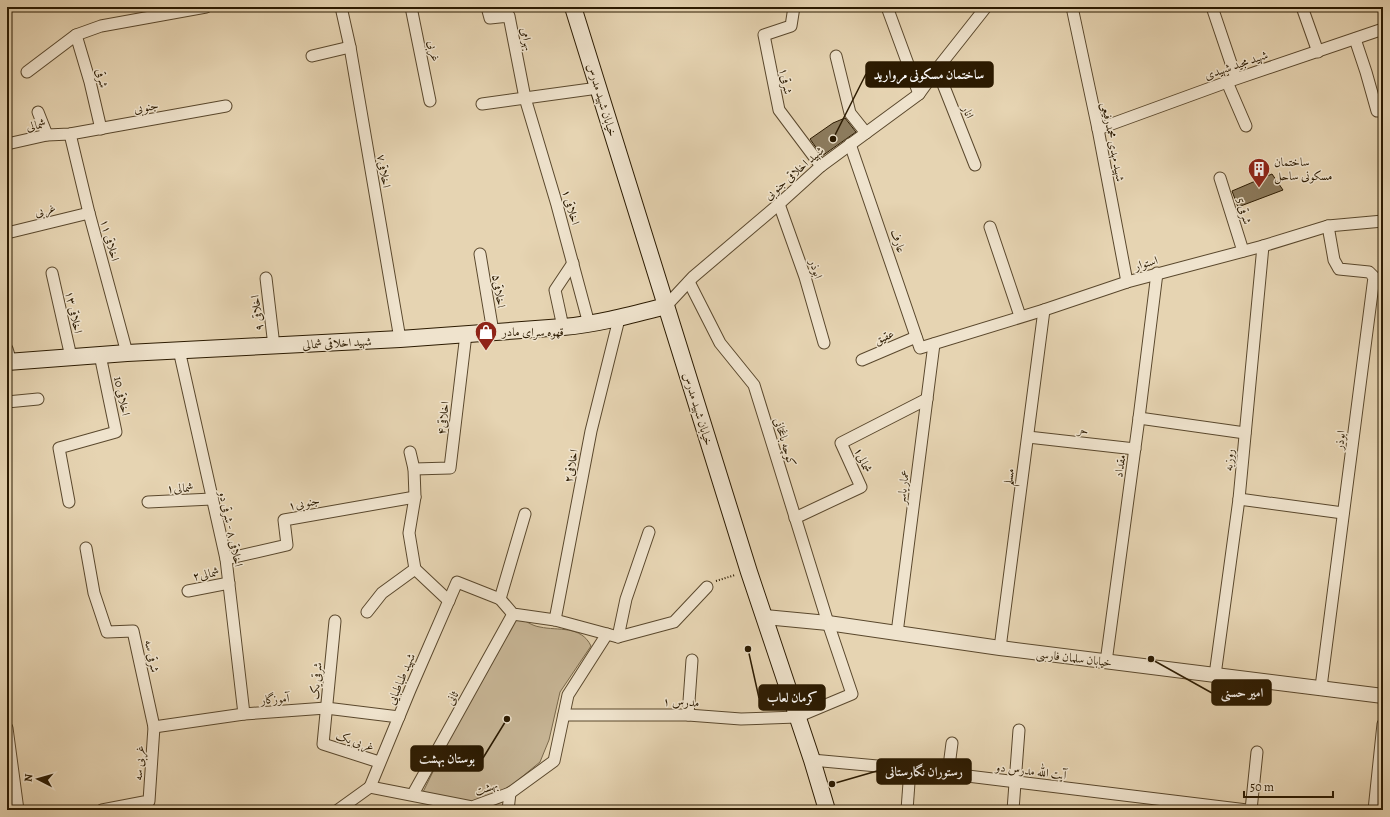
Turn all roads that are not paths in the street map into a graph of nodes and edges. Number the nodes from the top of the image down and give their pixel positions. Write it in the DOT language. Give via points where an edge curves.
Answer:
graph roads {
  1 [pos="206,7"];
  2 [pos="342,7"];
  3 [pos="411,7"];
  4 [pos="487,7"];
  5 [pos="572,7"];
  6 [pos="794,7"];
  7 [pos="887,7"];
  8 [pos="986,7"];
  9 [pos="1072,7"];
  10 [pos="1212,7"];
  11 [pos="1302,7"];
  12 [pos="1383,29"];
  13 [pos="76,35"];
  14 [pos="1355,39"];
  15 [pos="350,47"];
  16 [pos="1318,52"];
  17 [pos="312,56"];
  18 [pos="836,56"];
  19 [pos="937,69"];
  20 [pos="27,72"];
  21 [pos="1231,80"];
  22 [pos="598,88"];
  23 [pos="919,94"];
  24 [pos="525,98"];
  25 [pos="430,101"];
  26 [pos="482,104"];
  27 [pos="226,106"];
  28 [pos="1378,111"];
  29 [pos="38,112"];
  30 [pos="1246,126"];
  31 [pos="101,129"];
  32 [pos="1098,129"];
  33 [pos="866,133"];
  34 [pos="70,134"];
  35 [pos="47,135"];
  36 [pos="7,144"];
  37 [pos="850,144"];
  38 [pos="975,164"];
  39 [pos="821,166"];
  40 [pos="1220,178"];
  41 [pos="779,204"];
  42 [pos="89,213"];
  43 [pos="1383,221"];
  44 [pos="1328,226"];
  45 [pos="990,227"];
  46 [pos="7,233"];
  47 [pos="1263,246"];
  48 [pos="1243,251"];
  49 [pos="480,254"];
  50 [pos="573,263"];
  51 [pos="52,273"];
  52 [pos="1157,273"];
  53 [pos="266,278"];
  54 [pos="690,282"];
  55 [pos="1127,282"];
  56 [pos="666,306"];
  57 [pos="1044,310"];
  58 [pos="1020,316"];
  59 [pos="619,319"];
  60 [pos="589,324"];
  61 [pos="563,326"];
  62 [pos="493,332"];
  63 [pos="466,334"];
  64 [pos="400,339"];
  65 [pos="918,342"];
  66 [pos="824,343"];
  67 [pos="934,344"];
  68 [pos="274,346"];
  69 [pos="179,350"];
  70 [pos="127,353"];
  71 [pos="100,355"];
  72 [pos="71,357"];
  73 [pos="8,358"];
  74 [pos="862,360"];
  75 [pos="38,399"];
  76 [pos="927,399"];
  77 [pos="7,402"];
  78 [pos="1139,418"];
  79 [pos="1245,433"];
  80 [pos="1028,437"];
  81 [pos="1135,449"];
  82 [pos="410,452"];
  83 [pos="414,468"];
  84 [pos="415,497"];
  85 [pos="1239,498"];
  86 [pos="212,499"];
  87 [pos="69,502"];
  88 [pos="148,502"];
  89 [pos="1343,513"];
  90 [pos="525,514"];
  91 [pos="795,518"];
  92 [pos="649,532"];
  93 [pos="86,548"];
  94 [pos="226,559"];
  95 [pos="415,569"];
  96 [pos="229,583"];
  97 [pos="707,586"];
  98 [pos="188,591"];
  99 [pos="500,599"];
  100 [pos="449,601"];
  101 [pos="367,612"];
  102 [pos="513,614"];
  103 [pos="765,617"];
  104 [pos="555,620"];
  105 [pos="335,621"];
  106 [pos="828,623"];
  107 [pos="896,633"];
  108 [pos="613,635"];
  109 [pos="1000,648"];
  110 [pos="692,660"];
  111 [pos="1106,662"];
  112 [pos="1215,675"];
  113 [pos="1321,688"];
  114 [pos="1383,696"];
  115 [pos="326,708"];
  116 [pos="244,714"];
  117 [pos="564,715"];
  118 [pos="688,715"];
  119 [pos="399,717"];
  120 [pos="797,717"];
  121 [pos="1383,724"];
  122 [pos="154,727"];
  123 [pos="7,728"];
  124 [pos="1019,730"];
  125 [pos="952,743"];
  126 [pos="323,744"];
  127 [pos="1257,752"];
  128 [pos="812,760"];
  129 [pos="379,762"];
  130 [pos="910,769"];
  131 [pos="948,774"];
  132 [pos="1015,782"];
  133 [pos="370,787"];
  134 [pos="510,793"];
  135 [pos="413,794"];
  136 [pos="449,806"];
  137 [pos="18,810"];
  138 [pos="102,810"];
  139 [pos="338,810"];
  140 [pos="508,810"];
  141 [pos="827,810"];
  142 [pos="907,810"];
  143 [pos="1013,810"];
  144 [pos="1247,810"];
  145 [pos="1251,810"];
  146 [pos="1374,810"];
  1 -- 13 [label="street" via="100,26"];
  2 -- 15 [label="street, اخلاقی۷"];
  3 -- 25 [label="street, غربی"];
  4 -- 24 [label="street, بهرامی" via="490,18 509,16"];
  5 -- 22 [label="main road, خیابان شهید مدرس"];
  6 -- 39 [label="street, شرقی۱" via="791,26 764,35 779,110"];
  7 -- 23 [label="street"];
  8 -- 19 [label="street, شهید اخلاقی جنوبی"];
  9 -- 32 [label="street, شهید مهدی محمدرفیعی"];
  10 -- 21 [label="street"];
  11 -- 16 [label="street"];
  12 -- 14 [label="street, شهید مجید شهیدی"];
  13 -- 20 [label="street"];
  13 -- 31 [label="street, شرقی"];
  14 -- 16 [label="street, شهید مجید شهیدی"];
  14 -- 28 [label="street"];
  15 -- 17 [label="street"];
  15 -- 64 [label="street, اخلاقی۷"];
  16 -- 21 [label="street, شهید مجید شهیدی"];
  18 -- 33 [label="street" via="850,113"];
  19 -- 23 [label="street, شهید اخلاقی جنوبی"];
  19 -- 38 [label="street, انار"];
  21 -- 30 [label="street"];
  21 -- 32 [label="street, شهید مجید شهیدی"];
  22 -- 24 [label="street"];
  22 -- 56 [label="main road, خیابان شهید مدرس"];
  23 -- 33 [label="street, شهید اخلاقی جنوبی"];
  24 -- 26 [label="street"];
  24 -- 50 [label="street, اخلاقی ۱"];
  27 -- 31 [label="street, جنوبی"];
  29 -- 35 [label="street"];
  31 -- 34 [label="street, جنوبی"];
  32 -- 55 [label="street, شهید مهدی محمدرفیعی"];
  33 -- 37 [label="street, شهید اخلاقی جنوبی"];
  34 -- 35 [label="street, شمالی"];
  34 -- 42 [label="street, اخلاقی ۱۱"];
  35 -- 36 [label="street, شمالی"];
  37 -- 39 [label="street, شهید اخلاقی جنوبی"];
  37 -- 65 [label="street, عارف"];
  39 -- 41 [label="street, شهید اخلاقی جنوبی"];
  40 -- 48 [label="street, شرقی 5"];
  41 -- 54 [label="street, شهید اخلاقی جنوبی"];
  41 -- 66 [label="street, ابوذر" via="805,277"];
  42 -- 46 [label="street, غربی"];
  42 -- 70 [label="street, اخلاقی ۱۱"];
  43 -- 44 [label="street, استوار"];
  44 -- 47 [label="street, استوار"];
  44 -- 89 [label="street, ابوذر" via="1334,260 1339,269 1369,272 1374,277"];
  45 -- 58 [label="street"];
  47 -- 48 [label="street, استوار"];
  47 -- 79 [label="street, روزبه"];
  48 -- 52 [label="street, استوار"];
  49 -- 62 [label="street, اخلاقی۵"];
  50 -- 60 [label="street, اخلاقی ۱"];
  50 -- 61 [label="street" via="555,290"];
  51 -- 72 [label="street, اخلاقی ۱۳"];
  52 -- 55 [label="street, استوار"];
  52 -- 78 [label="street, مقداد"];
  53 -- 68 [label="street, اخلاقی ۹"];
  54 -- 56 [label="street, شهید اخلاقی جنوبی"];
  54 -- 91 [label="street, کوچه باغخانی" via="720,343 754,385"];
  55 -- 57 [label="street, استوار"];
  56 -- 59 [label="main road, شهید اخلاقی شمالی"];
  56 -- 103 [label="main road, خیابان شهید مدرس"];
  57 -- 58 [label="street, استوار"];
  57 -- 80 [label="street, مسلم"];
  58 -- 67 [label="street, استوار"];
  59 -- 60 [label="main road, شهید اخلاقی شمالی"];
  59 -- 104 [label="street, اخلاقی۲" via="591,431"];
  60 -- 61 [label="main road, شهید اخلاقی شمالی"];
  61 -- 62 [label="main road, شهید اخلاقی شمالی"];
  62 -- 63 [label="main road, شهید اخلاقی شمالی"];
  63 -- 64 [label="main road, شهید اخلاقی شمالی"];
  63 -- 83 [label="street, اخلاقی۴" via="450,468"];
  64 -- 68 [label="main road, شهید اخلاقی شمالی"];
  65 -- 67 [label="street, استوار"];
  65 -- 74 [label="street, عقیق"];
  67 -- 76 [label="street, عمار یاسر"];
  68 -- 69 [label="main road, شهید اخلاقی شمالی"];
  69 -- 70 [label="main road, شهید اخلاقی شمالی"];
  69 -- 86 [label="street, اخلاقی ۸ - شرقی دو"];
  70 -- 71 [label="main road, شهید اخلاقی شمالی"];
  71 -- 72 [label="main road, شهید اخلاقی شمالی"];
  71 -- 87 [label="street, اخلاقی 10" via="116,432 59,448"];
  72 -- 73 [label="main road, شهید اخلاقی شمالی"];
  75 -- 77 [label="street"];
  76 -- 91 [label="street, شمالی۱" via="841,443 861,487"];
  76 -- 107 [label="street, عمار یاسر"];
  78 -- 79 [label="street"];
  78 -- 81 [label="street, مقداد"];
  79 -- 85 [label="street, روزبه"];
  80 -- 81 [label="street, حر"];
  80 -- 109 [label="street, مسلم"];
  81 -- 111 [label="street, مقداد"];
  82 -- 83 [label="street"];
  83 -- 84 [label="street"];
  84 -- 94 [label="street, جنوبی۱" via="284,520 287,545"];
  84 -- 95 [label="street" via="409,533"];
  85 -- 89 [label="street"];
  85 -- 112 [label="street, روزبه"];
  86 -- 88 [label="street, شمالی۱"];
  86 -- 94 [label="street, اخلاقی ۸ - شرقی دو"];
  89 -- 113 [label="street, ابوذر"];
  90 -- 99 [label="street"];
  91 -- 106 [label="street, کوچه باغخانی"];
  92 -- 108 [label="street"];
  93 -- 122 [label="street, شرقی سه" via="94,593 107,632 134,631"];
  94 -- 96 [label="street, اخلاقی ۸ - شرقی دو"];
  95 -- 100 [label="street"];
  95 -- 101 [label="street" via="382,592"];
  96 -- 98 [label="street, شمالی۲"];
  96 -- 116 [label="street, اخلاقی ۸ - شرقی دو"];
  97 -- 108 [label="street" via="674,622"];
  99 -- 100 [label="street, شهید طباطبایی" via="457,582"];
  99 -- 102 [label="street"];
  100 -- 119 [label="street, شهید طباطبایی"];
  102 -- 104 [label="street"];
  102 -- 135 [label="street, ثانی"];
  103 -- 106 [label="street, خیابان سلمان فارسی"];
  103 -- 120 [label="main road, خیابان شهید مدرس"];
  104 -- 108 [label="street"];
  105 -- 115 [label="street, شرقی یک"];
  106 -- 107 [label="street, خیابان سلمان فارسی"];
  106 -- 120 [label="street, کوچه باغخانی" via="852,694"];
  107 -- 109 [label="street, خیابان سلمان فارسی"];
  108 -- 117 [label="street, بهشت" via="568,694"];
  109 -- 111 [label="street, خیابان سلمان فارسی"];
  110 -- 118 [label="street"];
  111 -- 112 [label="street, خیابان سلمان فارسی"];
  112 -- 113 [label="street, خیابان سلمان فارسی"];
  113 -- 114 [label="street, خیابان سلمان فارسی"];
  115 -- 116 [label="street, آموزگار"];
  115 -- 119 [label="street, آموزگار"];
  115 -- 126 [label="street, شرقی یک"];
  116 -- 122 [label="street, آموزگار"];
  117 -- 118 [label="street, مدرس ۱"];
  117 -- 134 [label="street, بهشت" via="554,761"];
  118 -- 120 [label="street, مدرس ۱" via="741,719"];
  119 -- 129 [label="street, شهید طباطبایی"];
  120 -- 128 [label="main road, خیابان شهید مدرس"];
  121 -- 146 [label="street"];
  122 -- 138 [label="street, غربی سه" via="149,801"];
  123 -- 137 [label="street"];
  124 -- 132 [label="street"];
  125 -- 131 [label="street"];
  126 -- 129 [label="street, غربی یک"];
  127 -- 145 [label="street"];
  128 -- 130 [label="street, آیت الله مدرس دو"];
  128 -- 141 [label="main road, خیابان شهید مدرس"];
  129 -- 133 [label="street, شهید طباطبایی"];
  130 -- 131 [label="street, آیت الله مدرس دو"];
  130 -- 142 [label="street"];
  131 -- 132 [label="street, آیت الله مدرس دو"];
  132 -- 143 [label="street"];
  132 -- 144 [label="street, آیت الله مدرس دو"];
  133 -- 135 [label="street, بهشت"];
  133 -- 139 [label="street"];
  134 -- 136 [label="street, بهشت" via="472,807"];
  134 -- 140 [label="street"];
  135 -- 136 [label="street, بهشت"];
}
